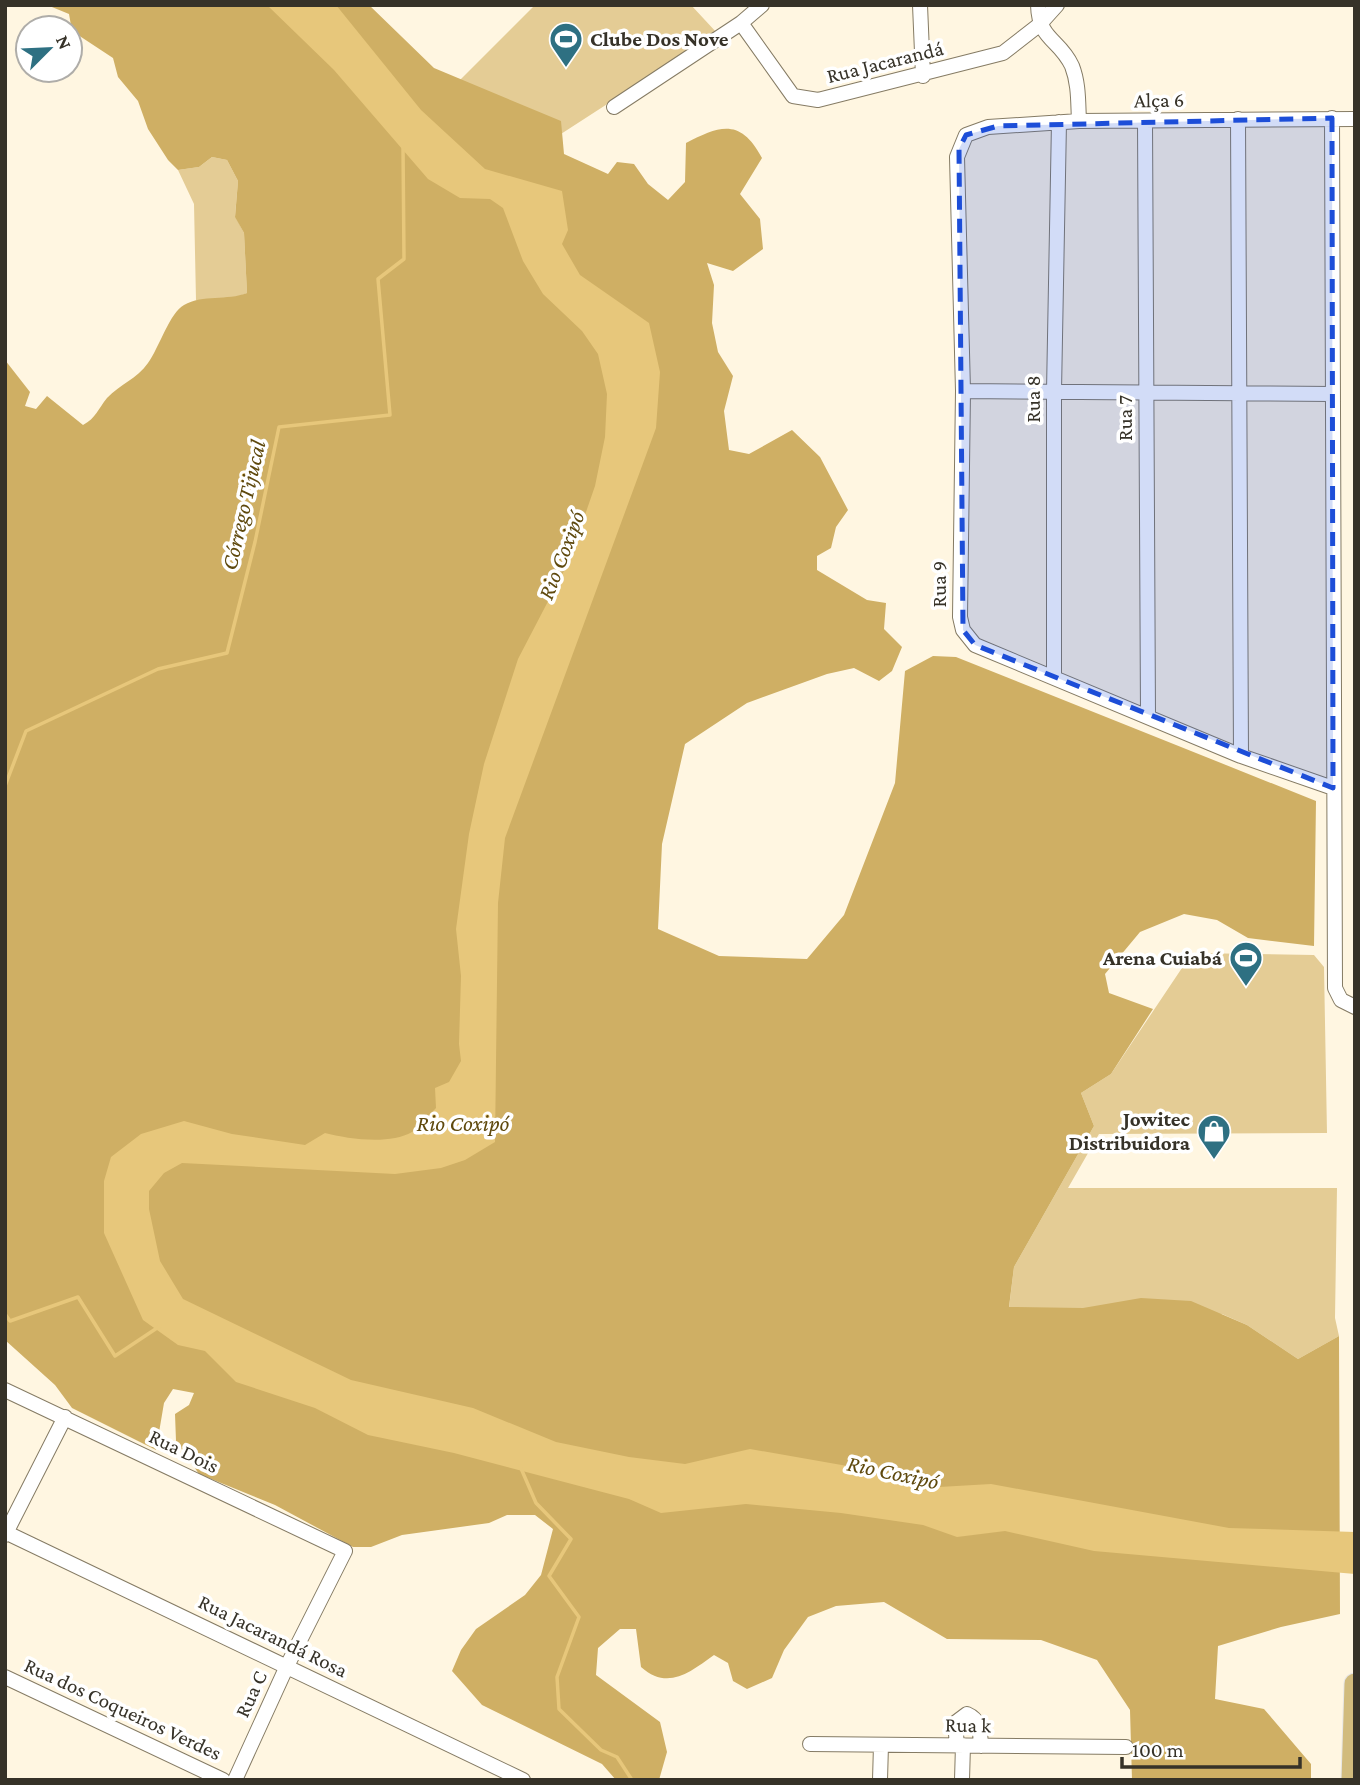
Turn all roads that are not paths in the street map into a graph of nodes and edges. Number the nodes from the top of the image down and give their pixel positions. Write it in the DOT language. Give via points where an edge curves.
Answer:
graph roads {
  1 [pos="762,5"];
  2 [pos="920,5"];
  3 [pos="1038,5"];
  4 [pos="1057,5"];
  5 [pos="741,23"];
  6 [pos="1039,25"];
  7 [pos="923,76"];
  8 [pos="614,107"];
  9 [pos="1332,118"];
  10 [pos="1355,118"];
  11 [pos="1238,120"];
  12 [pos="1079,121"];
  13 [pos="1145,121"];
  14 [pos="1059,122"];
  15 [pos="966,135"];
  16 [pos="962,391"];
  17 [pos="1054,391"];
  18 [pos="1145,392"];
  19 [pos="1241,393"];
  20 [pos="1333,394"];
  21 [pos="1054,676"];
  22 [pos="1148,715"];
  23 [pos="1241,756"];
  24 [pos="1333,788"];
  25 [pos="1355,1007"];
  26 [pos="5,1390"];
  27 [pos="65,1417"];
  28 [pos="6,1533"];
  29 [pos="345,1551"];
  30 [pos="287,1666"];
  31 [pos="5,1677"];
  32 [pos="1355,1684"];
  33 [pos="810,1744"];
  34 [pos="881,1745"];
  35 [pos="960,1745"];
  36 [pos="981,1746"];
  37 [pos="1126,1747"];
  38 [pos="223,1780"];
  39 [pos="235,1780"];
  40 [pos="523,1780"];
  41 [pos="880,1780"];
  42 [pos="962,1780"];
  43 [pos="1352,1780"];
  1 -- 5 [label="street"];
  2 -- 7 [label="street"];
  3 -- 6 [label="street"];
  4 -- 6 [label="street, Rua Jacarandá"];
  5 -- 7 [label="street, Rua Jacarandá" via="793,96 818,100"];
  5 -- 8 [label="street"];
  6 -- 7 [label="street, Rua Jacarandá" via="1003,53"];
  6 -- 12 [label="street" via="1070,63 1077,82"];
  9 -- 10 [label="street, Alça 6"];
  9 -- 11 [label="street, Alça 6"];
  9 -- 20 [label="street"];
  11 -- 13 [label="street, Alça 6"];
  11 -- 19 [label="street"];
  12 -- 13 [label="street, Alça 6"];
  12 -- 14 [label="street, Alça 6"];
  13 -- 18 [label="street, Rua 7"];
  14 -- 15 [label="street, Alça 6" via="988,127"];
  14 -- 17 [label="street, Rua 8"];
  15 -- 16 [label="street, Rua 9" via="957,157"];
  16 -- 17 [label="street"];
  16 -- 21 [label="street, Rua 9" via="963,630 975,645"];
  17 -- 18 [label="street"];
  17 -- 21 [label="street, Rua 8"];
  18 -- 19 [label="street"];
  18 -- 22 [label="street, Rua 7"];
  19 -- 20 [label="street"];
  19 -- 23 [label="street"];
  20 -- 24 [label="street"];
  21 -- 22 [label="street, Rua 9"];
  22 -- 23 [label="street, Rua 9"];
  23 -- 24 [label="street, Rua 9"];
  24 -- 25 [label="street" via="1335,988 1341,1000"];
  26 -- 27 [label="street, Rua Dois"];
  27 -- 28 [label="street"];
  27 -- 29 [label="street, Rua Dois"];
  28 -- 30 [label="street, Rua Jacarandá Rosa"];
  29 -- 30 [label="street, Rua C"];
  30 -- 39 [label="street, Rua C"];
  30 -- 40 [label="street, Rua Jacarandá Rosa"];
  31 -- 38 [label="street, Rua dos Coqueiros Verdes"];
  32 -- 43 [label="main road"];
  33 -- 34 [label="street, Rua k"];
  34 -- 35 [label="street, Rua k"];
  34 -- 41 [label="street"];
  35 -- 36 [label="street, Rua k"];
  35 -- 36 [label="street" via="955,1723 967,1714 975,1717"];
  35 -- 42 [label="street"];
  36 -- 37 [label="street, Rua k"];
}
